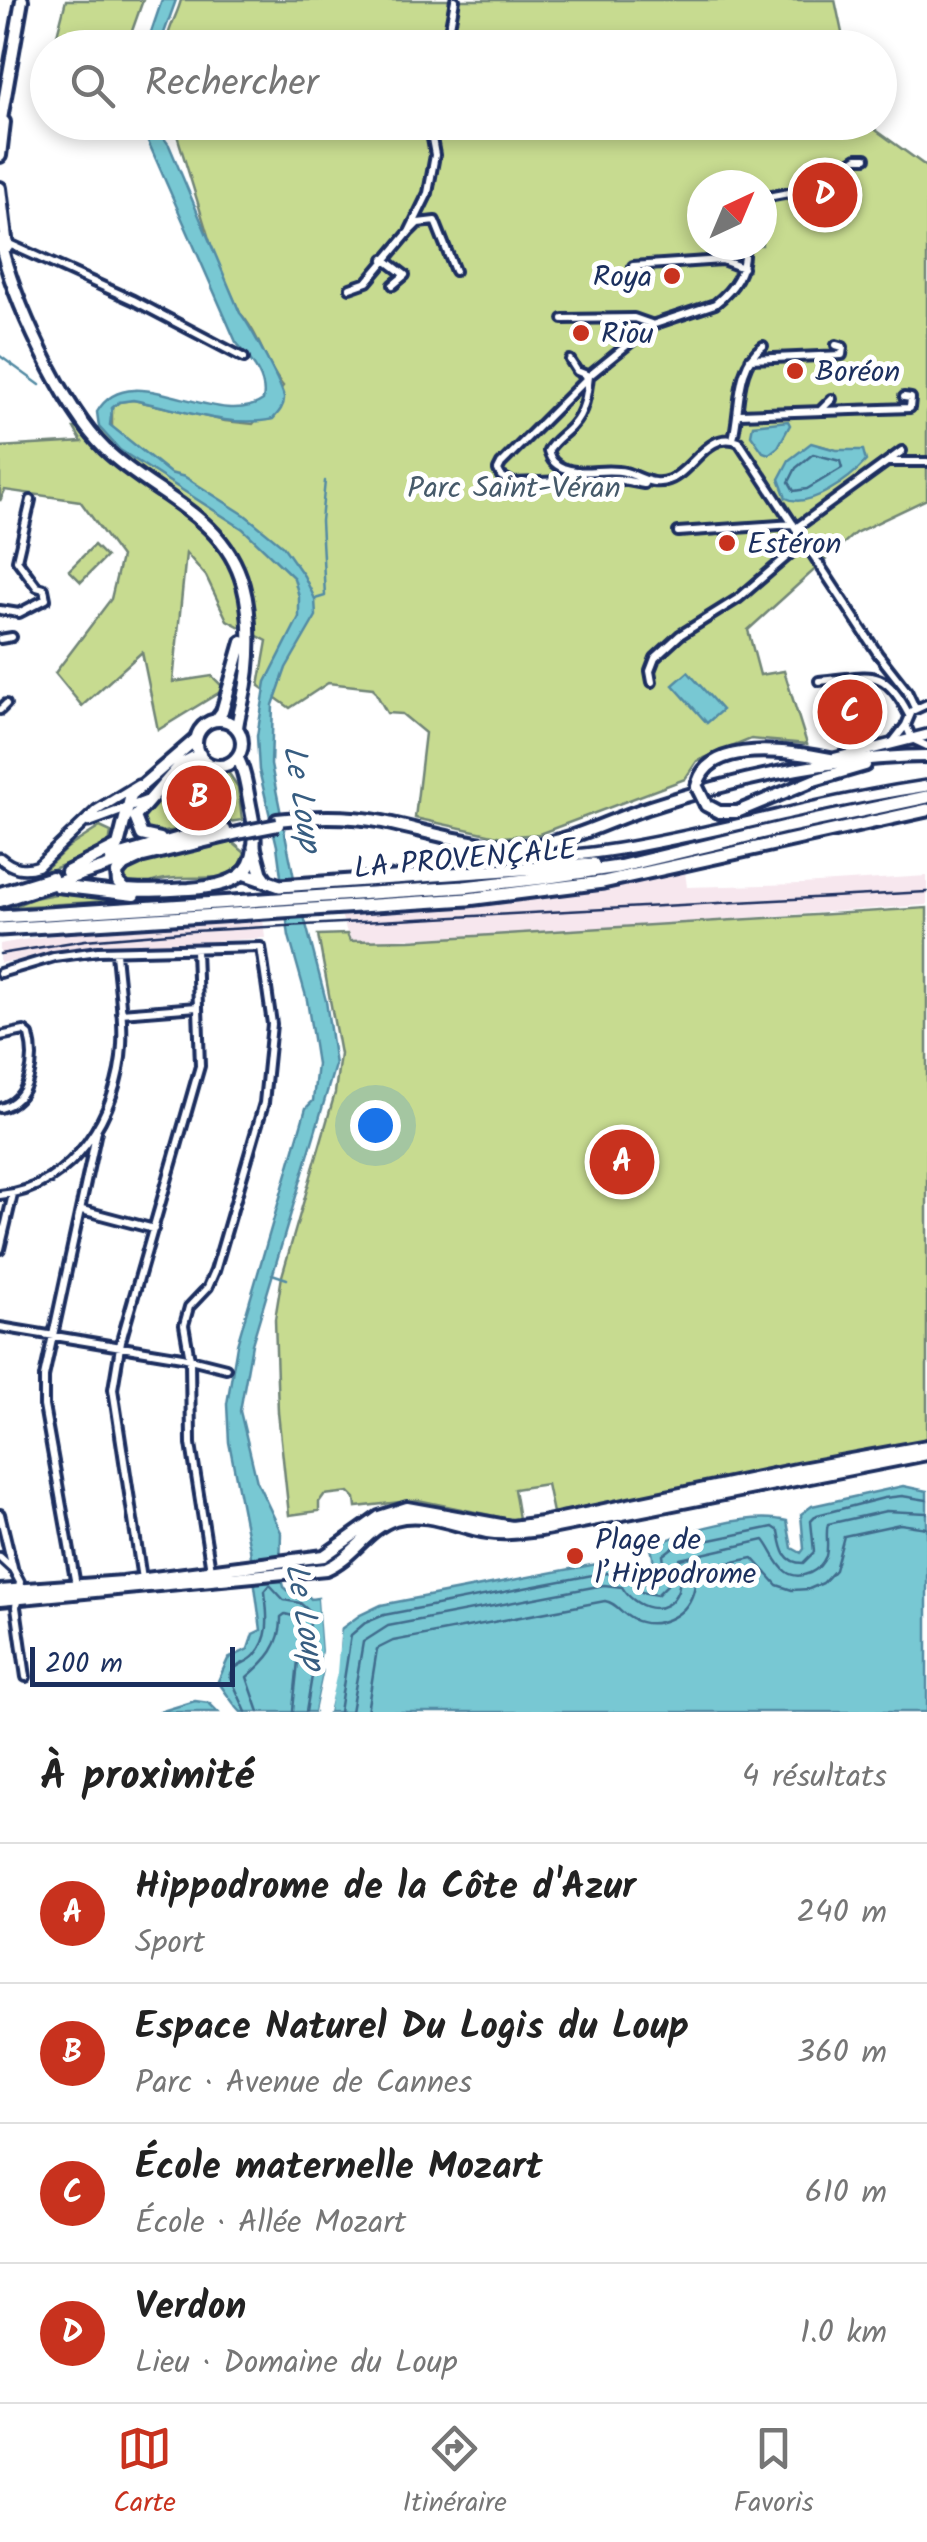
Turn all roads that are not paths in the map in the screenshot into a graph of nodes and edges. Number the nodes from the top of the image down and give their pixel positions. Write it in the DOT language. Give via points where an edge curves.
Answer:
graph roads {
  1 [pos="22,0"];
  2 [pos="455,0"];
  3 [pos="449,30"];
  4 [pos="6,101"];
  5 [pos="0,126"];
  6 [pos="432,140"];
  7 [pos="0,156"];
  8 [pos="866,158"];
  9 [pos="0,188"];
  10 [pos="777,195"];
  11 [pos="1,221"];
  12 [pos="409,232"];
  13 [pos="2,240"];
  14 [pos="384,259"];
  15 [pos="744,260"];
  16 [pos="633,266"];
  17 [pos="744,268"];
  18 [pos="455,271"];
  19 [pos="394,285"];
  20 [pos="350,288"];
  21 [pos="563,319"];
  22 [pos="652,325"];
  23 [pos="836,345"];
  24 [pos="763,346"];
  25 [pos="244,358"];
  26 [pos="750,359"];
  27 [pos="570,360"];
  28 [pos="589,376"];
  29 [pos="904,397"];
  30 [pos="832,399"];
  31 [pos="820,412"];
  32 [pos="740,414"];
  33 [pos="733,440"];
  34 [pos="902,451"];
  35 [pos="886,462"];
  36 [pos="927,462"];
  37 [pos="656,483"];
  38 [pos="31,500"];
  39 [pos="795,526"];
  40 [pos="678,532"];
  41 [pos="805,542"];
  42 [pos="0,610"];
  43 [pos="247,617"];
  44 [pos="12,637"];
  45 [pos="0,639"];
  46 [pos="819,681"];
  47 [pos="652,682"];
  48 [pos="907,691"];
  49 [pos="927,704"];
  50 [pos="915,708"];
  51 [pos="909,715"];
  52 [pos="216,720"];
  53 [pos="906,725"];
  54 [pos="237,728"];
  55 [pos="927,735"];
  56 [pos="196,739"];
  57 [pos="912,739"];
  58 [pos="891,744"];
  59 [pos="927,746"];
  60 [pos="200,754"];
  61 [pos="237,757"];
  62 [pos="927,758"];
  63 [pos="830,759"];
  64 [pos="224,765"];
  65 [pos="864,765"];
  66 [pos="798,769"];
  67 [pos="142,782"];
  68 [pos="927,786"];
  69 [pos="245,787"];
  70 [pos="927,798"];
  71 [pos="111,800"];
  72 [pos="146,800"];
  73 [pos="127,808"];
  74 [pos="927,810"];
  75 [pos="110,813"];
  76 [pos="309,819"];
  77 [pos="130,824"];
  78 [pos="82,827"];
  79 [pos="246,829"];
  80 [pos="186,836"];
  81 [pos="254,846"];
  82 [pos="521,851"];
  83 [pos="691,851"];
  84 [pos="0,858"];
  85 [pos="139,858"];
  86 [pos="67,872"];
  87 [pos="244,873"];
  88 [pos="275,885"];
  89 [pos="164,890"];
  90 [pos="32,892"];
  91 [pos="0,893"];
  92 [pos="0,901"];
  93 [pos="343,902"];
  94 [pos="264,907"];
  95 [pos="0,917"];
  96 [pos="0,930"];
  97 [pos="196,949"];
  98 [pos="116,952"];
  99 [pos="0,973"];
  100 [pos="197,1007"];
  101 [pos="121,1012"];
  102 [pos="0,1036"];
  103 [pos="0,1108"];
  104 [pos="97,1130"];
  105 [pos="12,1194"];
  106 [pos="0,1195"];
  107 [pos="82,1210"];
  108 [pos="154,1229"];
  109 [pos="0,1249"];
  110 [pos="0,1327"];
  111 [pos="52,1336"];
  112 [pos="120,1347"];
  113 [pos="190,1359"];
  114 [pos="226,1368"];
  115 [pos="927,1450"];
  116 [pos="0,1514"];
  117 [pos="0,1557"];
  118 [pos="326,1563"];
  119 [pos="13,1569"];
  120 [pos="211,1572"];
  121 [pos="238,1573"];
  122 [pos="142,1580"];
  123 [pos="76,1586"];
  124 [pos="0,1590"];
  125 [pos="19,1594"];
  126 [pos="0,1600"];
  127 [pos="26,1677"];
  1 -- 4 [label="main road"];
  2 -- 3 [label="street"];
  4 -- 5 [label="main road"];
  4 -- 7 [label="main road"];
  6 -- 12 [label="street" via="432,180"];
  8 -- 10 [label="street" via="810,189"];
  9 -- 11 [label="main road"];
  11 -- 13 [label="main road"];
  12 -- 14 [label="street"];
  12 -- 18 [label="street" via="435,221"];
  13 -- 25 [label="street"];
  13 -- 43 [label="main road" via="30,325 90,434 215,533 242,579"];
  14 -- 19 [label="street" via="405,275"];
  14 -- 20 [label="street" via="367,282"];
  15 -- 17 [label="street"];
  16 -- 17 [label="street" via="722,260"];
  17 -- 22 [label="street" via="715,304"];
  21 -- 22 [label="street" via="634,318"];
  22 -- 28 [label="street"];
  23 -- 26 [label="street" via="843,347 842,356"];
  24 -- 26 [label="street"];
  26 -- 32 [label="street"];
  27 -- 28 [label="street"];
  28 -- 37 [label="street" via="581,412 551,445 551,458 566,469 612,470"];
  28 -- 37 [label="street" via="501,464 501,476 513,483"];
  29 -- 31 [label="street" via="912,400 910,408"];
  30 -- 31 [label="street"];
  31 -- 32 [label="street"];
  32 -- 33 [label="street"];
  33 -- 37 [label="street" via="714,442 676,477"];
  33 -- 39 [label="street"];
  34 -- 35 [label="street"];
  35 -- 36 [label="street"];
  35 -- 39 [label="street"];
  38 -- 42 [label="street" via="18,560 37,588 38,603 19,613"];
  39 -- 40 [label="street"];
  39 -- 41 [label="street"];
  41 -- 47 [label="street" via="654,658"];
  41 -- 48 [label="street"];
  43 -- 52 [label="main road" via="235,675"];
  43 -- 54 [label="main road"];
  44 -- 45 [label="street"];
  46 -- 51 [label="street" via="880,678"];
  48 -- 49 [label="street"];
  48 -- 50 [label="street"];
  49 -- 50 [label="street"];
  50 -- 51 [label="street"];
  51 -- 53 [label="street"];
  52 -- 54 [label="main road"];
  52 -- 56 [label="main road"];
  53 -- 57 [label="street"];
  53 -- 58 [label="street"];
  54 -- 61 [label="main road"];
  55 -- 57 [label="main road"];
  56 -- 60 [label="main road"];
  56 -- 67 [label="main road"];
  57 -- 58 [label="main road"];
  57 -- 59 [label="street"];
  58 -- 63 [label="main road"];
  60 -- 64 [label="main road"];
  60 -- 72 [label="main road" via="185,760"];
  61 -- 64 [label="main road"];
  61 -- 69 [label="main road"];
  62 -- 65 [label="main road"];
  62 -- 66 [label="main road"];
  63 -- 65 [label="main road, bridge" via="730,754 706,766 697,787 706,805 737,812"];
  63 -- 66 [label="main road"];
  64 -- 69 [label="main road"];
  65 -- 82 [label="main road" via="678,804 567,844"];
  66 -- 76 [label="main road" via="676,799 536,845 500,846 359,818"];
  67 -- 71 [label="street"];
  67 -- 73 [label="main road"];
  68 -- 82 [label="main road" via="664,841 548,856"];
  69 -- 81 [label="main road"];
  70 -- 83 [label="highway, LA PROVENÇALE"];
  71 -- 73 [label="street"];
  71 -- 75 [label="street"];
  71 -- 78 [label="street"];
  72 -- 73 [label="street"];
  72 -- 77 [label="main road"];
  73 -- 75 [label="street"];
  73 -- 77 [label="main road"];
  74 -- 93 [label="highway, LA PROVENÇALE" via="603,882 468,899"];
  75 -- 77 [label="street"];
  75 -- 78 [label="street"];
  76 -- 79 [label="main road, bridge"];
  76 -- 82 [label="main road"];
  77 -- 80 [label="main road" via="150,839"];
  77 -- 86 [label="main road" via="113,851"];
  78 -- 84 [label="street" via="38,866 27,870"];
  79 -- 80 [label="main road"];
  79 -- 85 [label="main road"];
  80 -- 86 [label="main road"];
  81 -- 87 [label="main road"];
  81 -- 88 [label="highway" via="261,874"];
  83 -- 88 [label="highway" via="565,867"];
  83 -- 93 [label="highway, LA PROVENÇALE" via="618,868"];
  85 -- 89 [label="main road" via="119,870 120,886"];
  85 -- 90 [label="main road"];
  86 -- 91 [label="main road"];
  87 -- 88 [label="highway"];
  87 -- 89 [label="main road" via="221,886"];
  89 -- 90 [label="main road" via="130,895 60,886"];
  90 -- 92 [label="main road"];
  93 -- 94 [label="highway, LA PROVENÇALE"];
  94 -- 95 [label="highway, LA PROVENÇALE"];
  94 -- 96 [label="highway, LA PROVENÇALE"];
  97 -- 98 [label="street"];
  97 -- 100 [label="street"];
  97 -- 113 [label="street" via="262,947 272,1024 264,1103 215,1271 185,1316"];
  98 -- 99 [label="street" via="54,958"];
  98 -- 101 [label="street"];
  100 -- 101 [label="street"];
  100 -- 108 [label="street" via="200,1066"];
  101 -- 104 [label="street" via="119,1071"];
  102 -- 103 [label="street" via="24,1031 34,1054 20,1094"];
  104 -- 105 [label="street" via="68,1164"];
  104 -- 107 [label="street"];
  105 -- 106 [label="street"];
  105 -- 109 [label="street"];
  107 -- 108 [label="street"];
  107 -- 111 [label="street"];
  108 -- 112 [label="street"];
  110 -- 111 [label="street"];
  111 -- 112 [label="street"];
  111 -- 123 [label="street" via="44,1406"];
  112 -- 113 [label="street"];
  112 -- 122 [label="street" via="114,1403"];
  113 -- 114 [label="street"];
  113 -- 120 [label="street" via="191,1444"];
  115 -- 118 [label="main road" via="542,1530 488,1532 400,1518"];
  115 -- 118 [label="main road" via="542,1523 512,1526 407,1508 379,1517"];
  116 -- 119 [label="street"];
  117 -- 119 [label="street"];
  118 -- 121 [label="main road" via="267,1563"];
  118 -- 121 [label="main road" via="270,1576"];
  119 -- 125 [label="street"];
  120 -- 121 [label="main road"];
  120 -- 122 [label="main road"];
  121 -- 125 [label="main road"];
  122 -- 123 [label="main road"];
  123 -- 125 [label="main road"];
  124 -- 125 [label="main road"];
  125 -- 126 [label="main road"];
  125 -- 127 [label="street"];
}
